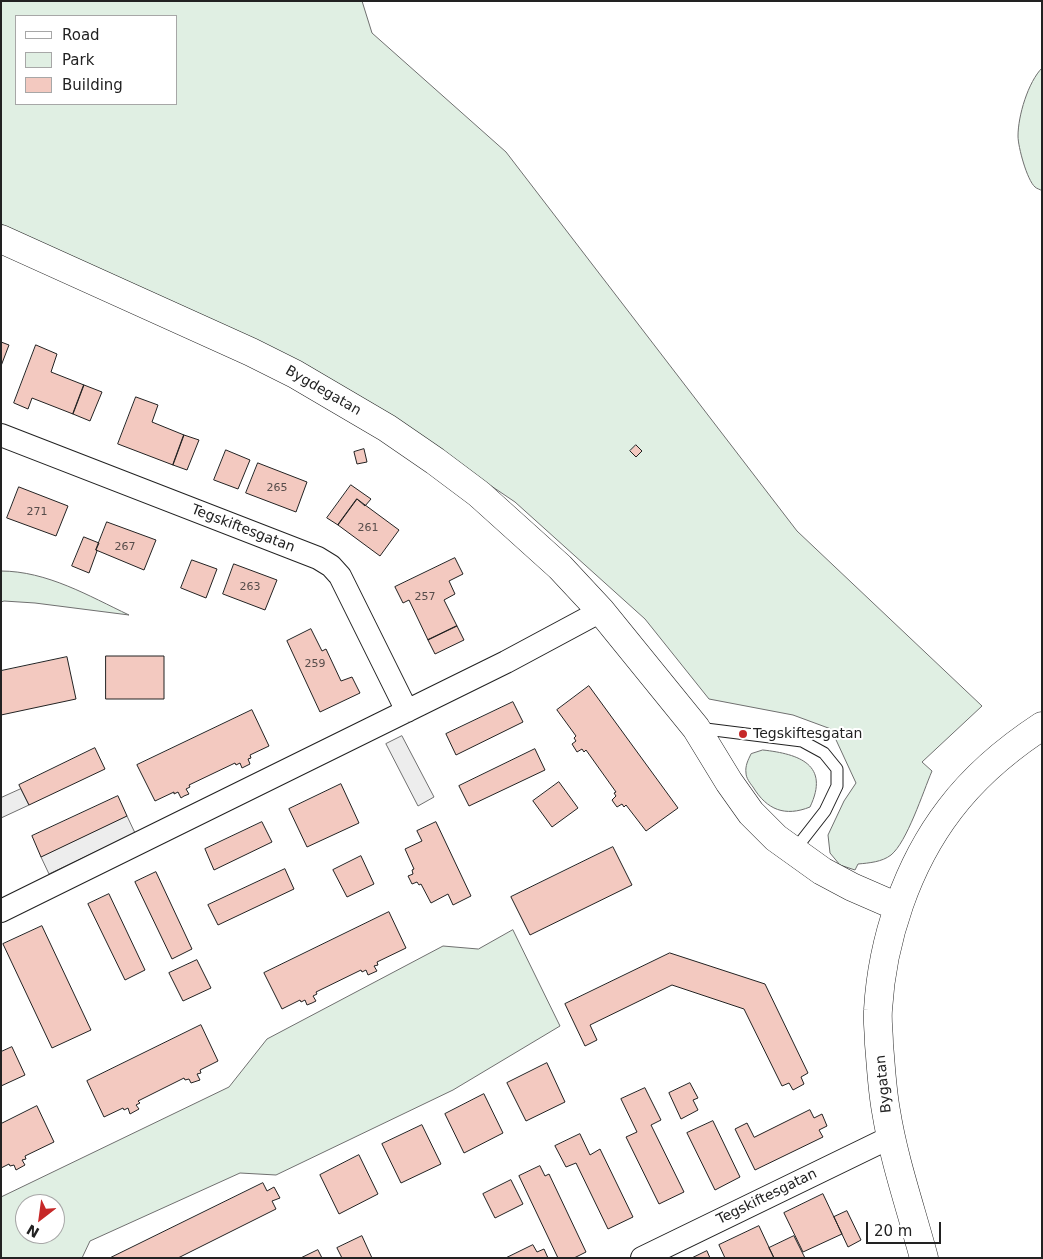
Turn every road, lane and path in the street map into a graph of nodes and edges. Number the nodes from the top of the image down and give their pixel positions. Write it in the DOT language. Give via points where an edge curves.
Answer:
graph roads {
  1 [pos="1,239"];
  2 [pos="1,435"];
  3 [pos="601,611"];
  4 [pos="407,711"];
  5 [pos="1042,726"];
  6 [pos="696,728"];
  7 [pos="793,852"];
  8 [pos="898,907"];
  9 [pos="1,911"];
  10 [pos="891,1137"];
  11 [pos="642,1258"];
  12 [pos="924,1258"];
  1 -- 3 [label="street, Bygdegatan" via="251,352 386,428 479,494 560,567"];
  2 -- 4 [label="street, Tegskiftesgatan" via="318,558 331,566 340,576"];
  3 -- 4 [label="street"];
  3 -- 6 [label="street"];
  4 -- 9 [label="street"];
  5 -- 8 [label="street, Bygatan" via="1004,753 950,809 927,844"];
  6 -- 7 [label="street" via="751,813"];
  6 -- 7 [label="lane" via="802,742 824,753 836,769 837,786 825,811"];
  7 -- 8 [label="street" via="830,875"];
  8 -- 10 [label="street, Bygatan" via="877,1011 881,1070"];
  10 -- 11 [label="street, Tegskiftesgatan"];
  10 -- 12 [label="street, Bygatan"];
}
